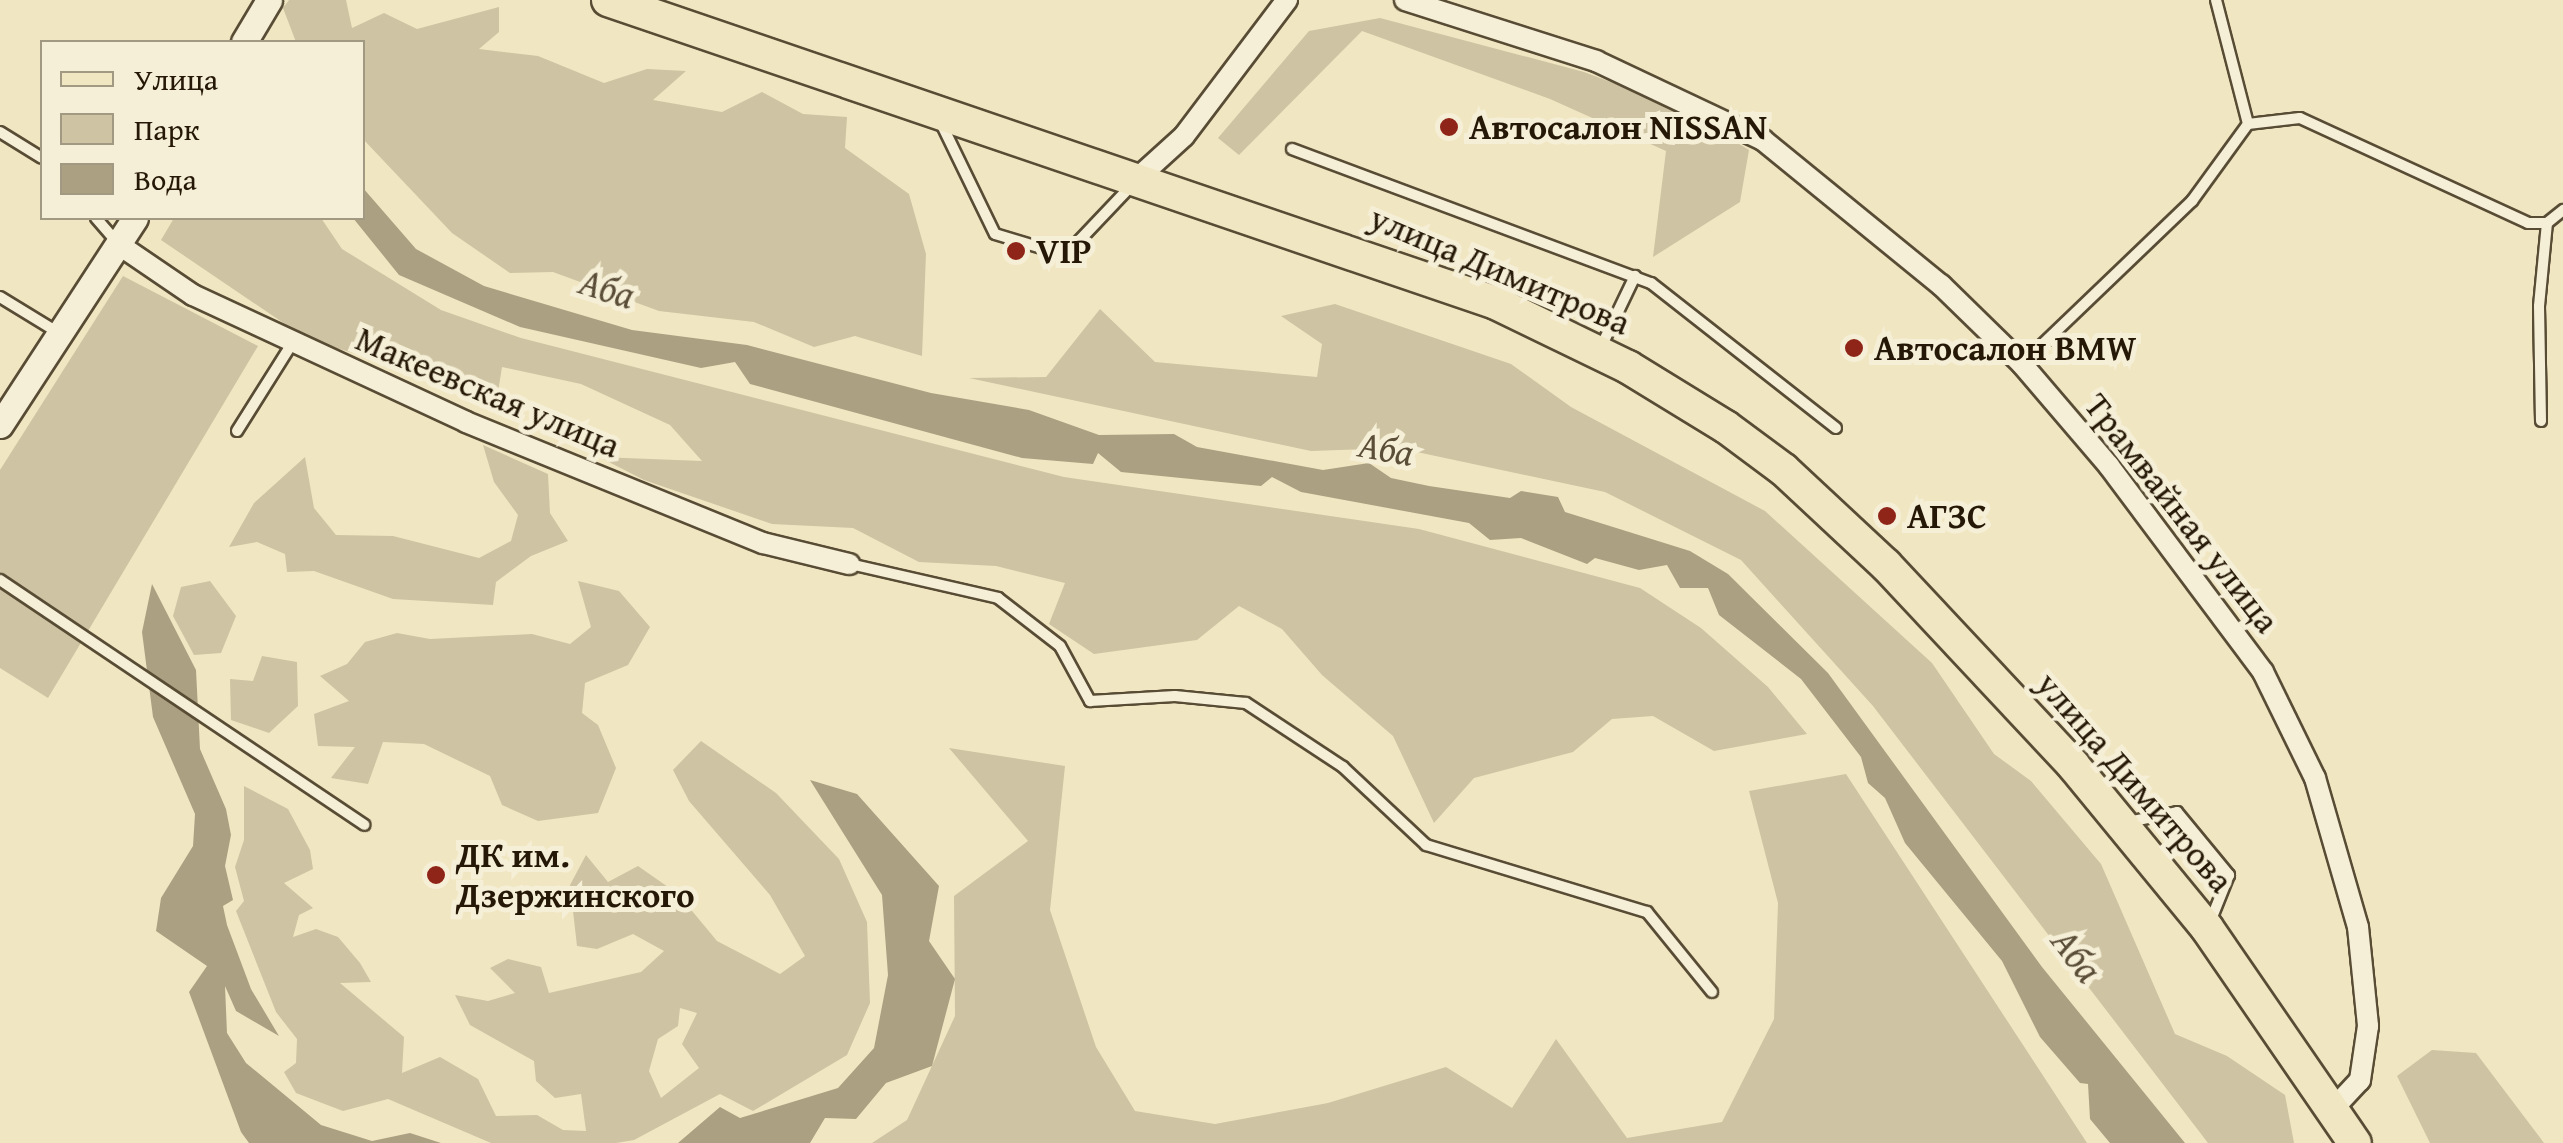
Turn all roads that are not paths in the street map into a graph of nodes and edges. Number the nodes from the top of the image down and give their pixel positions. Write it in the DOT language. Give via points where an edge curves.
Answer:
graph roads {
  1 [pos="269,0"];
  2 [pos="608,0"];
  3 [pos="1289,0"];
  4 [pos="1405,0"];
  5 [pos="2216,0"];
  6 [pos="245,40"];
  7 [pos="937,113"];
  8 [pos="2248,124"];
  9 [pos="0,132"];
  10 [pos="1292,149"];
  11 [pos="40,157"];
  12 [pos="1140,176"];
  13 [pos="2563,210"];
  14 [pos="98,220"];
  15 [pos="134,220"];
  16 [pos="2547,223"];
  17 [pos="118,244"];
  18 [pos="1635,276"];
  19 [pos="0,298"];
  20 [pos="60,334"];
  21 [pos="294,342"];
  22 [pos="1598,352"];
  23 [pos="2022,364"];
  24 [pos="2541,421"];
  25 [pos="0,425"];
  26 [pos="1836,428"];
  27 [pos="237,431"];
  28 [pos="848,564"];
  29 [pos="0,580"];
  30 [pos="2120,824"];
  31 [pos="364,825"];
  32 [pos="2208,928"];
  33 [pos="1712,992"];
  34 [pos="2332,1110"];
  35 [pos="2355,1143"];
  1 -- 6 [label="street"];
  2 -- 7 [label="main road, улица Димитрова"];
  3 -- 12 [label="street" via="1184,136"];
  4 -- 23 [label="street, Трамвайная улица" via="1596,61 1763,140 1844,200"];
  5 -- 8 [label="lane"];
  7 -- 12 [label="main road, улица Димитрова"];
  7 -- 12 [label="lane" via="981,216 995,234 1010,239 1058,253 1076,244"];
  8 -- 16 [label="lane" via="2300,118 2528,224"];
  8 -- 23 [label="lane" via="2192,202"];
  9 -- 11 [label="lane"];
  10 -- 18 [label="lane"];
  12 -- 22 [label="main road, улица Димитрова" via="1496,303"];
  13 -- 16 [label="lane"];
  14 -- 17 [label="lane"];
  15 -- 17 [label="street"];
  16 -- 24 [label="lane" via="2539,306"];
  17 -- 20 [label="street"];
  17 -- 21 [label="street, Макеевская улица" via="192,295"];
  18 -- 22 [label="lane"];
  18 -- 26 [label="lane"];
  19 -- 20 [label="lane"];
  20 -- 25 [label="street"];
  21 -- 27 [label="lane"];
  21 -- 28 [label="street, Макеевская улица" via="466,422 763,543"];
  22 -- 30 [label="main road, улица Димитрова" via="1784,470 1886,565"];
  23 -- 34 [label="street, Трамвайная улица" via="2183,558 2264,672 2315,778 2358,927 2368,1026 2360,1080"];
  28 -- 33 [label="lane" via="998,598 1060,646 1090,701 1175,696 1246,703 1343,767 1426,845 1647,912"];
  29 -- 31 [label="lane"];
  30 -- 32 [label="main road, улица Димитрова"];
  30 -- 32 [label="lane" via="2177,812 2229,875"];
  32 -- 34 [label="main road, улица Димитрова"];
  34 -- 35 [label="main road, улица Димитрова"];
}
